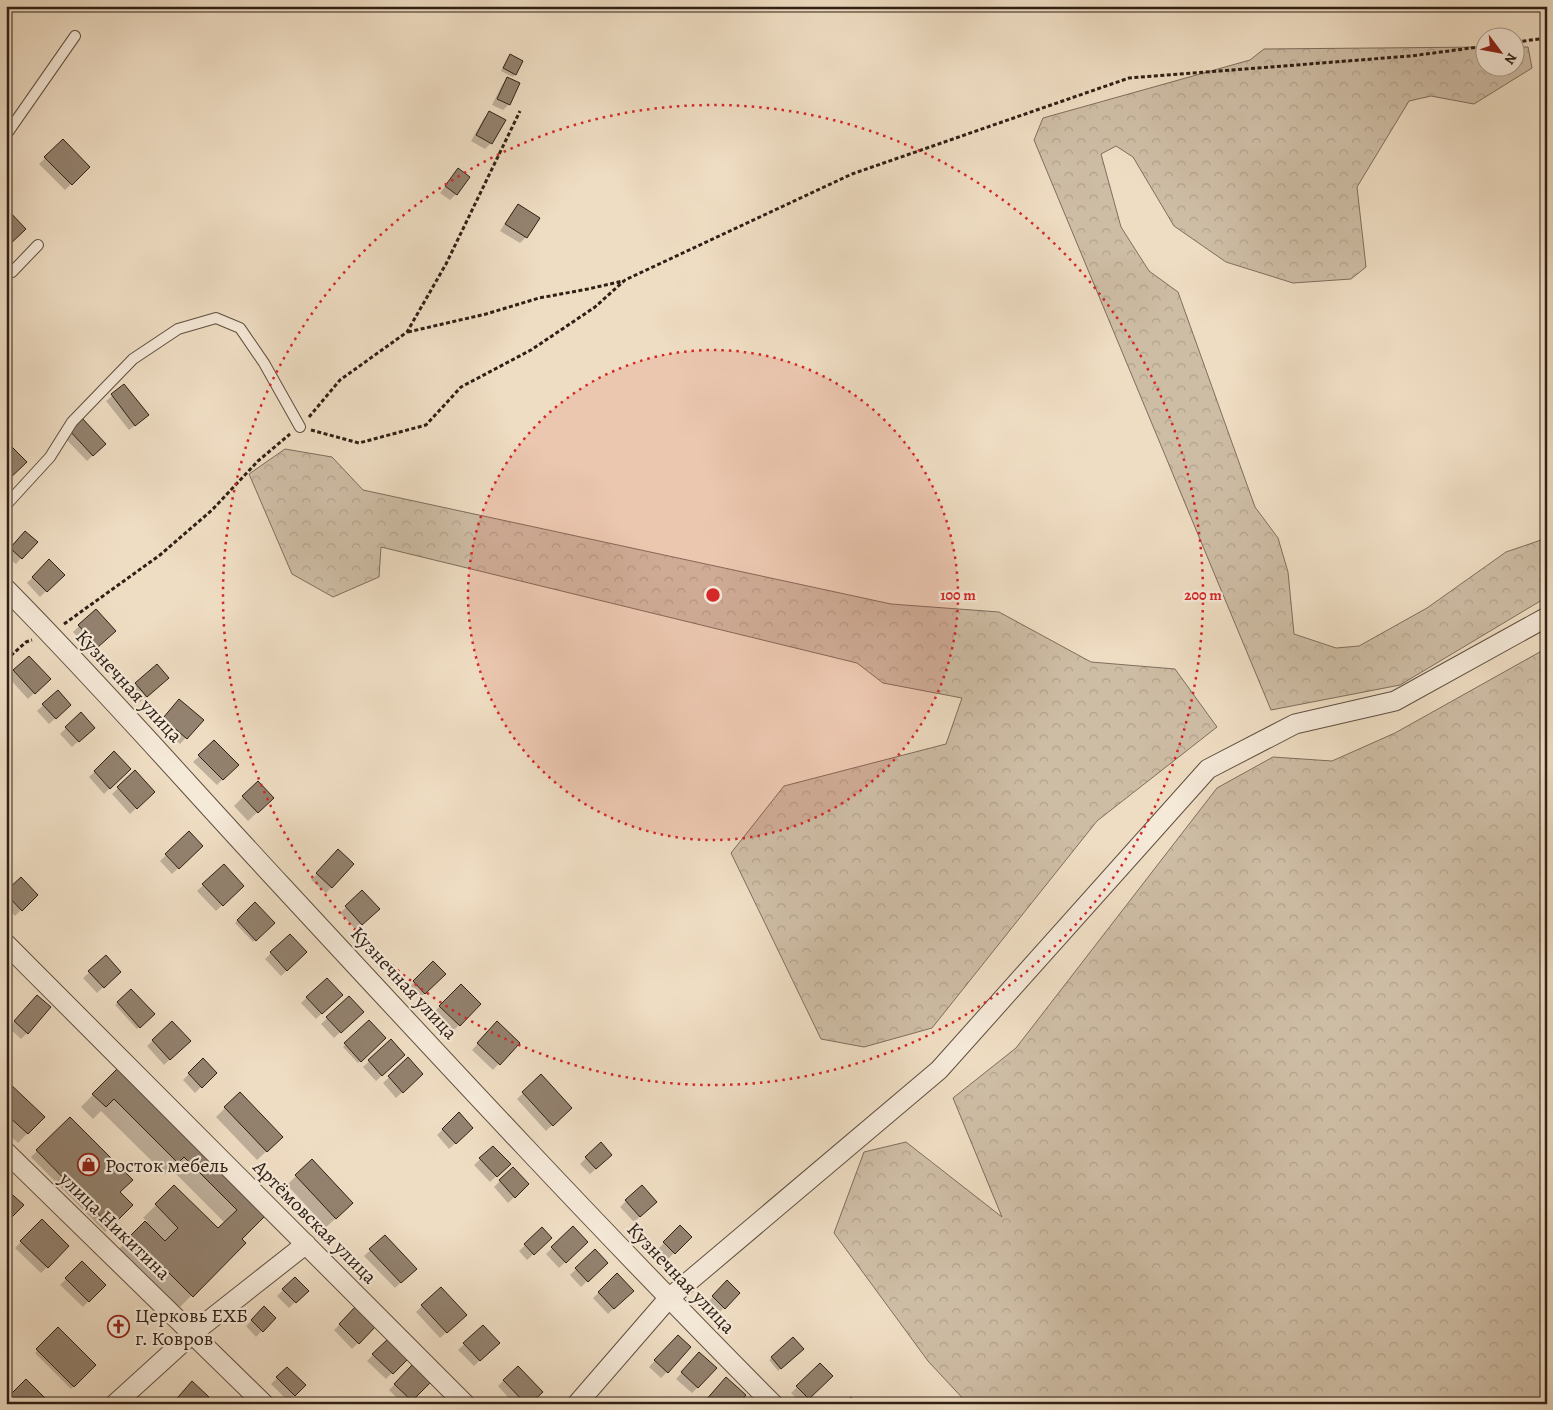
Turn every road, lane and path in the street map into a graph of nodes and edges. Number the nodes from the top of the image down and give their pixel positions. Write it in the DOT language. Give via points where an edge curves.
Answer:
graph roads {
  1 [pos="75,36"];
  2 [pos="1547,38"];
  3 [pos="1526,41"];
  4 [pos="1476,47"];
  5 [pos="520,111"];
  6 [pos="6,136"];
  7 [pos="38,245"];
  8 [pos="6,272"];
  9 [pos="625,280"];
  10 [pos="407,332"];
  11 [pos="300,426"];
  12 [pos="6,505"];
  13 [pos="6,589"];
  14 [pos="1547,617"];
  15 [pos="50,633"];
  16 [pos="6,660"];
  17 [pos="6,944"];
  18 [pos="6,1152"];
  19 [pos="306,1244"];
  20 [pos="668,1298"];
  21 [pos="193,1333"];
  22 [pos="115,1404"];
  23 [pos="264,1404"];
  24 [pos="465,1404"];
  25 [pos="577,1404"];
  26 [pos="773,1404"];
  1 -- 6 [label="lane"];
  2 -- 3 [label="path"];
  4 -- 9 [label="path" via="1411,56 1129,78 852,174"];
  5 -- 10 [label="path" via="446,264"];
  7 -- 8 [label="lane" via="12,272"];
  9 -- 10 [label="path" via="538,298"];
  9 -- 11 [label="path" via="595,307 531,350 461,387 426,426 359,444"];
  10 -- 11 [label="path" via="340,380"];
  11 -- 12 [label="lane" via="240,328 216,318 178,329 133,359 72,422 50,457"];
  11 -- 15 [label="path" via="258,461 212,510 160,555"];
  13 -- 15 [label="street, Кузнечная улица"];
  14 -- 20 [label="street" via="1395,701 1295,724 1208,769 938,1070"];
  15 -- 16 [label="path" via="26,642"];
  15 -- 20 [label="street, Кузнечная улица"];
  17 -- 19 [label="street, Артёмовская улица"];
  18 -- 21 [label="street, улица Никитина"];
  19 -- 21 [label="street"];
  19 -- 24 [label="street, Артёмовская улица"];
  20 -- 25 [label="street"];
  20 -- 26 [label="street, Кузнечная улица"];
  21 -- 22 [label="street"];
  21 -- 23 [label="street, улица Никитина"];
}
